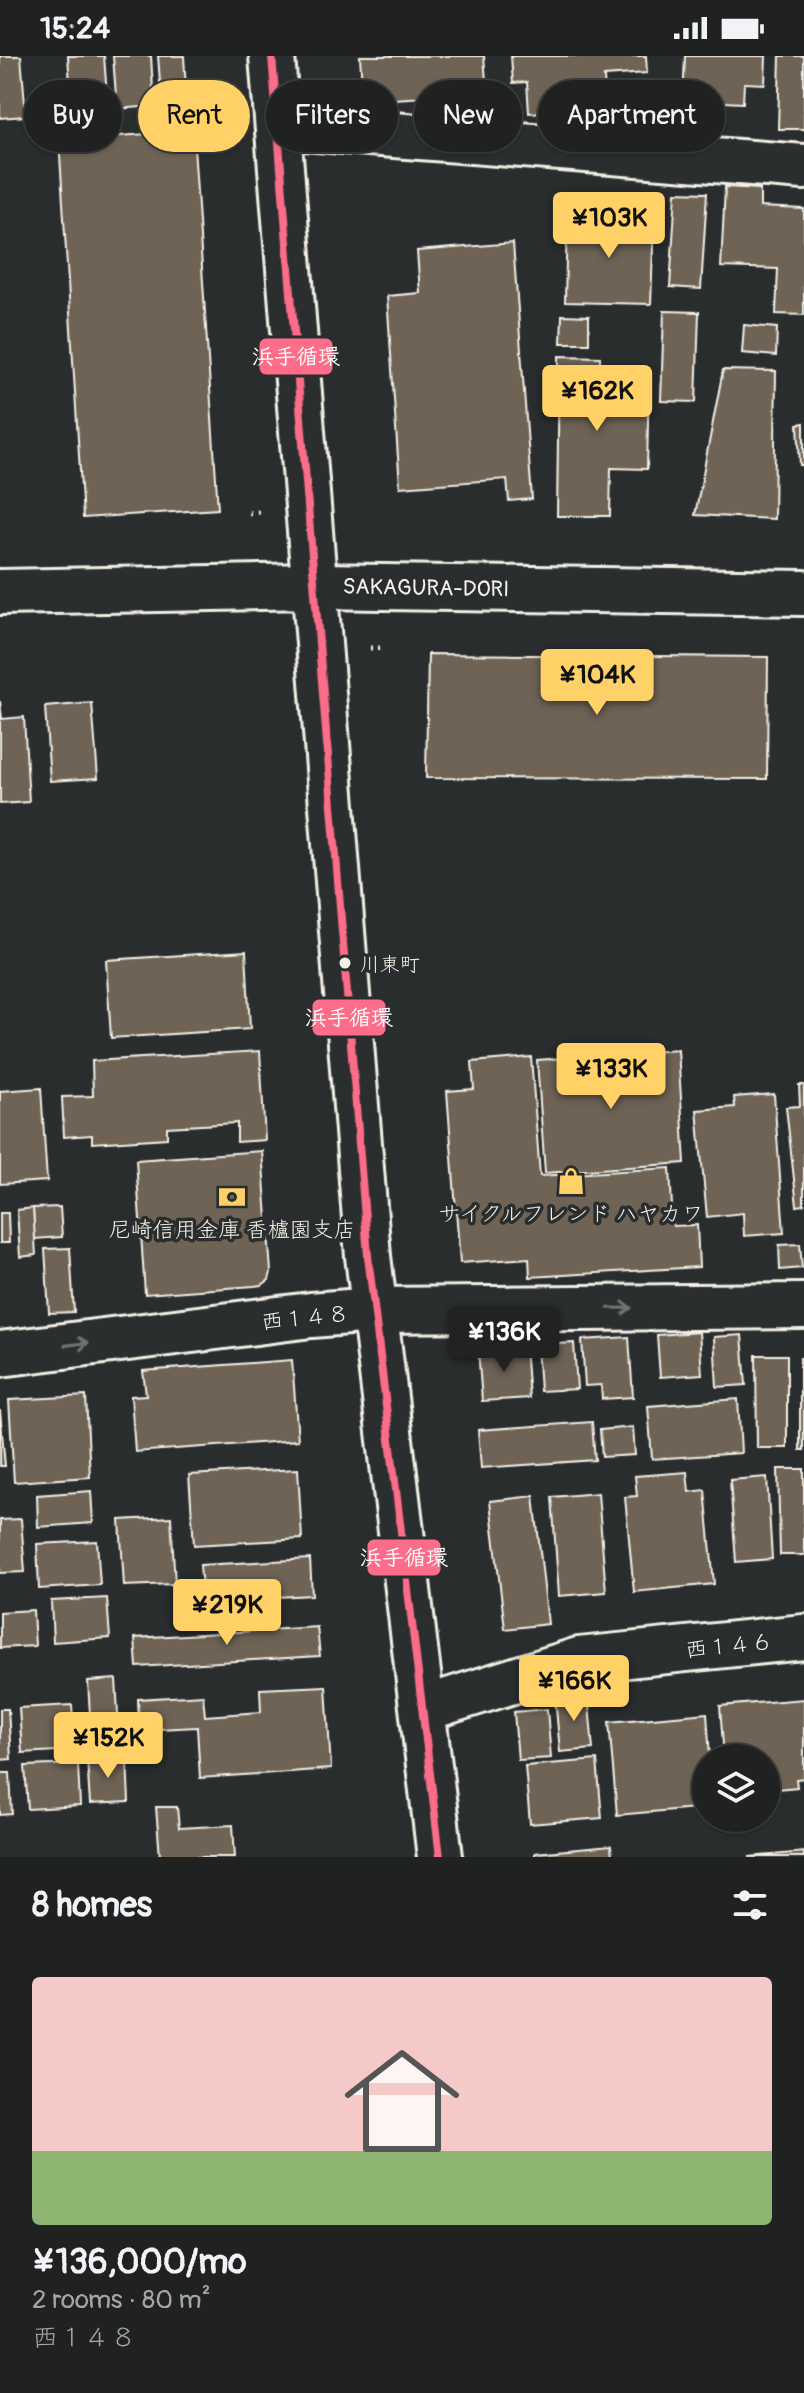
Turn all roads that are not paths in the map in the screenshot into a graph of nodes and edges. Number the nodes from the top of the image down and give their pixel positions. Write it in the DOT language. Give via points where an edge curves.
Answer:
graph roads {
  1 [pos="272,56"];
  2 [pos="274,80"];
  3 [pos="398,135"];
  4 [pos="280,152"];
  5 [pos="804,167"];
  6 [pos="316,586"];
  7 [pos="0,592"];
  8 [pos="804,593"];
  9 [pos="804,1306"];
  10 [pos="374,1310"];
  11 [pos="0,1354"];
  12 [pos="804,1637"];
  13 [pos="423,1709"];
  14 [pos="440,1857"];
  1 -- 2 [label="street"];
  3 -- 5 [label="street"];
  4 -- 6 [label="street"];
  6 -- 7 [label="street, SAKAGURA-DORI"];
  6 -- 8 [label="street, SAKAGURA-DORI"];
  6 -- 10 [label="street"];
  10 -- 9 [label="street, 西１４８, one-way"];
  11 -- 10 [label="street, 西１４８, one-way"];
  10 -- 13 [label="street"];
  12 -- 13 [label="street, 西１４６" via="579,1660"];
  13 -- 14 [label="street"];
}
